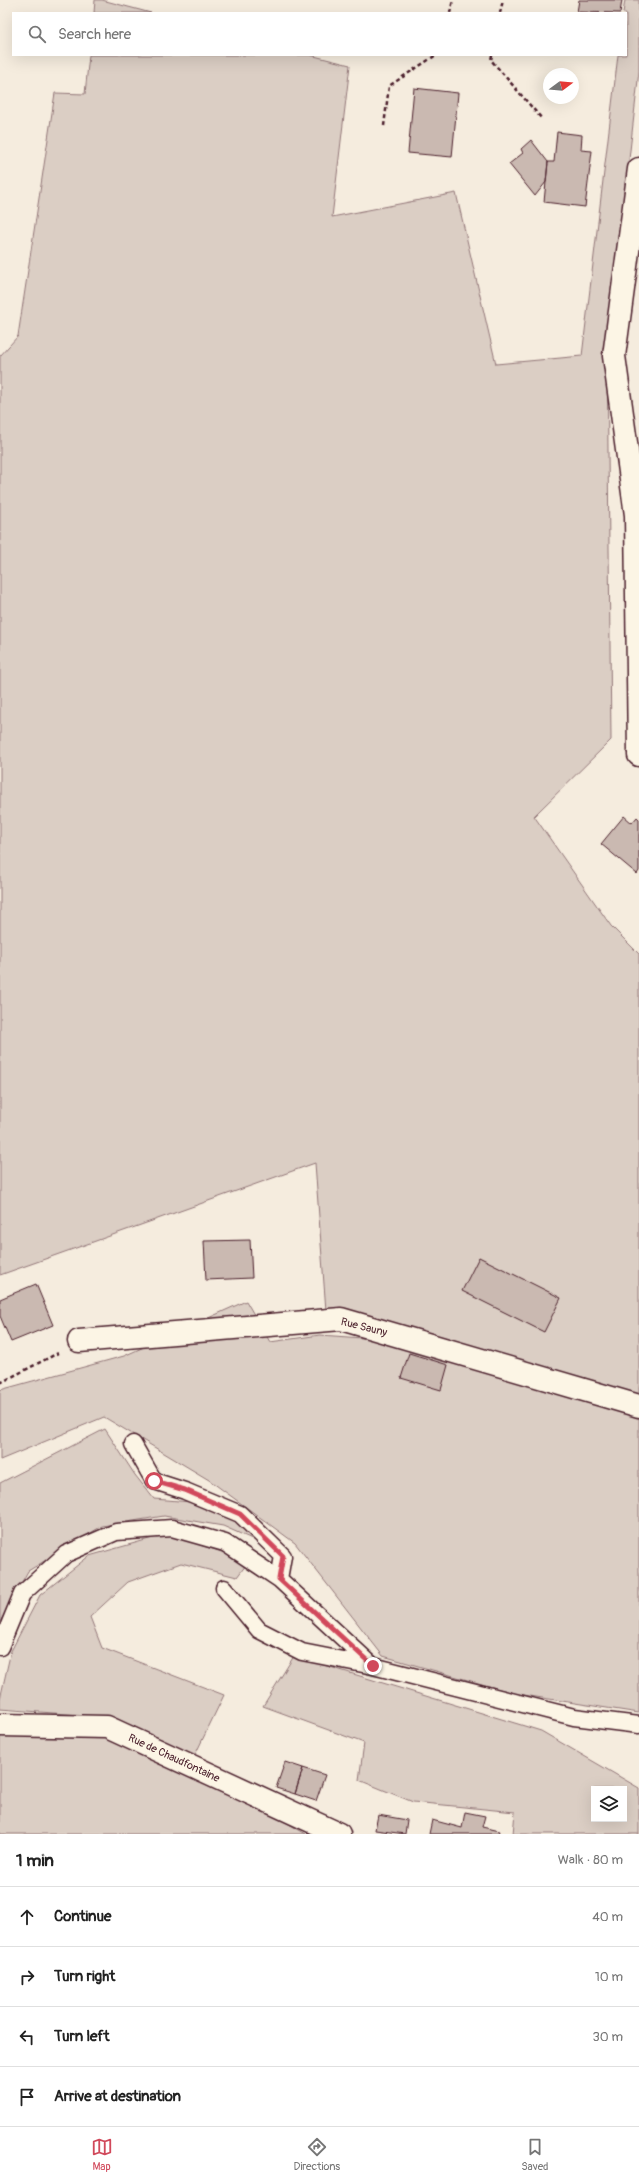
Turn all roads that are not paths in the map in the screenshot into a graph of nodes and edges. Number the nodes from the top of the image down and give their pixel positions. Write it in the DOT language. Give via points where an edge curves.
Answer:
graph roads {
  1 [pos="639,169"];
  2 [pos="639,755"];
  3 [pos="79,1342"];
  4 [pos="639,1406"];
  5 [pos="133,1444"];
  6 [pos="279,1579"];
  7 [pos="224,1588"];
  8 [pos="0,1647"];
  9 [pos="373,1666"];
  10 [pos="0,1725"];
  11 [pos="639,1725"];
  12 [pos="339,1834"];
  1 -- 2 [label="street" via="614,356 636,515"];
  3 -- 4 [label="street, Rue Sauny" via="341,1319"];
  5 -- 6 [label="lane" via="154,1481 185,1490 240,1514 283,1556"];
  6 -- 8 [label="lane" via="225,1543 180,1530 172,1528 116,1532 66,1554 22,1594"];
  6 -- 9 [label="lane"];
  7 -- 9 [label="lane" via="259,1630 302,1652"];
  9 -- 11 [label="lane" via="574,1717"];
  10 -- 12 [label="street, Rue de Chaudfontaine" via="107,1727"];
}
